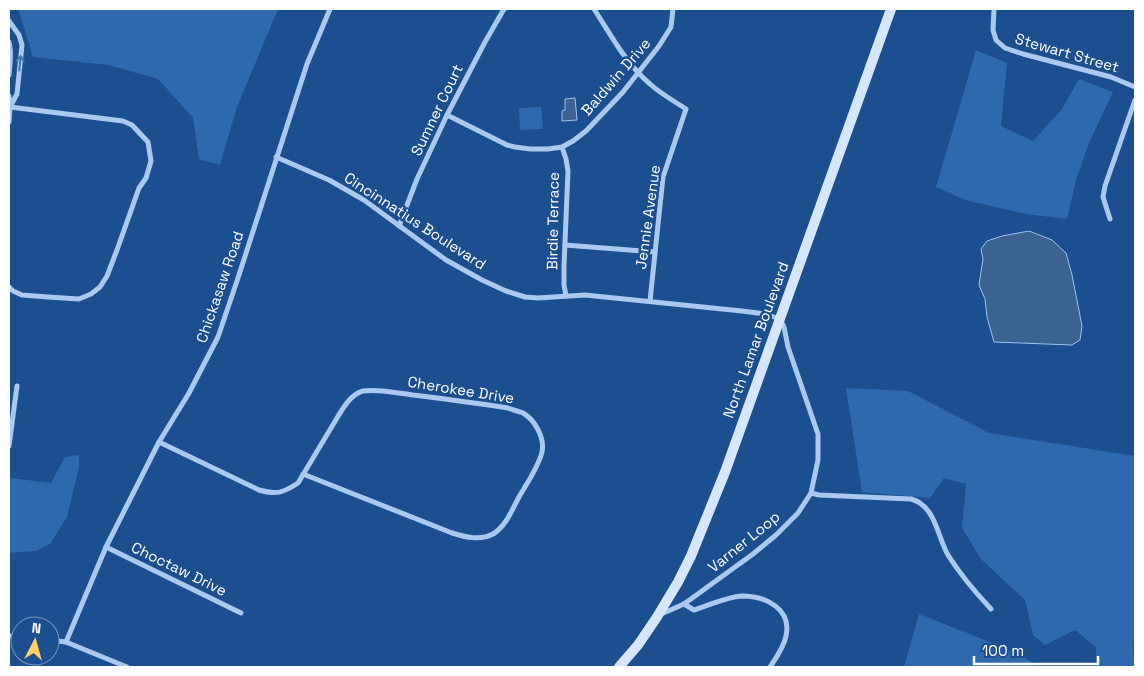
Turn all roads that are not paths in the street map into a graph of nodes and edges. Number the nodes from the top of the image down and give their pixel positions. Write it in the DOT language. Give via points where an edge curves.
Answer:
graph roads {
  1 [pos="330,9"];
  2 [pos="504,9"];
  3 [pos="594,9"];
  4 [pos="672,9"];
  5 [pos="891,9"];
  6 [pos="994,9"];
  7 [pos="9,22"];
  8 [pos="9,42"];
  9 [pos="638,72"];
  10 [pos="9,75"];
  11 [pos="1135,87"];
  12 [pos="9,96"];
  13 [pos="1135,100"];
  14 [pos="10,107"];
  15 [pos="447,115"];
  16 [pos="9,122"];
  17 [pos="562,147"];
  18 [pos="276,157"];
  19 [pos="1110,219"];
  20 [pos="399,226"];
  21 [pos="565,245"];
  22 [pos="655,252"];
  23 [pos="9,287"];
  24 [pos="566,296"];
  25 [pos="650,301"];
  26 [pos="780,319"];
  27 [pos="17,386"];
  28 [pos="159,442"];
  29 [pos="9,446"];
  30 [pos="303,474"];
  31 [pos="810,493"];
  32 [pos="106,548"];
  33 [pos="684,604"];
  34 [pos="991,608"];
  35 [pos="241,613"];
  36 [pos="657,617"];
  37 [pos="60,641"];
  38 [pos="66,642"];
  39 [pos="127,667"];
  40 [pos="619,667"];
  41 [pos="770,667"];
  1 -- 18 [label="street, Chickasaw Road" via="307,64"];
  2 -- 15 [label="street, Sumner Court"];
  3 -- 9 [label="street" via="618,48"];
  4 -- 9 [label="street, Baldwin Drive" via="671,27"];
  5 -- 26 [label="street, North Lamar Boulevard"];
  6 -- 11 [label="street, Stewart Street" via="993,30 996,40 1005,48 1111,77"];
  14 -- 7 [label="street, one-way" via="17,94 22,45"];
  8 -- 10 [label="street"];
  9 -- 17 [label="street, Baldwin Drive" via="586,131"];
  9 -- 22 [label="street, Jennie Avenue" via="686,109 663,177"];
  12 -- 14 [label="street"];
  13 -- 19 [label="street" via="1105,186 1103,197"];
  14 -- 16 [label="street"];
  14 -- 23 [label="street" via="132,125 148,142 151,161 118,250 100,287 79,298 48,298 22,295"];
  15 -- 17 [label="street, Baldwin Drive" via="507,145 540,149"];
  15 -- 20 [label="street, Sumner Court"];
  17 -- 21 [label="street, Birdie Terrace" via="568,171"];
  18 -- 20 [label="street, Cincinnatius Boulevard" via="329,180 364,200"];
  18 -- 28 [label="street, Chickasaw Road" via="218,337"];
  20 -- 24 [label="street, Cincinnatius Boulevard" via="458,268 506,291 524,297"];
  21 -- 22 [label="street"];
  21 -- 24 [label="street, Birdie Terrace"];
  22 -- 25 [label="street, Jennie Avenue"];
  24 -- 25 [label="street, Cincinnatius Boulevard"];
  25 -- 26 [label="street, Cincinnatius Boulevard" via="766,314"];
  26 -- 31 [label="street, Varner Loop" via="818,434 818,460"];
  26 -- 36 [label="street, North Lamar Boulevard" via="691,556"];
  27 -- 29 [label="street"];
  28 -- 30 [label="street, Cherokee Drive" via="270,494 287,490 298,483"];
  28 -- 32 [label="street, Chickasaw Road"];
  30 -- 30 [label="street, Cherokee Drive" via="452,533 481,538 502,527 536,467 542,440 531,420 508,408 363,391 343,408"];
  31 -- 33 [label="street, Varner Loop" via="798,513 776,535"];
  31 -- 34 [label="street" via="911,499 921,503 929,512 947,553 974,591"];
  32 -- 35 [label="street, Choctaw Drive"];
  32 -- 38 [label="street, Chickasaw Road"];
  33 -- 36 [label="street, Varner Loop"];
  33 -- 41 [label="street" via="694,610 742,596 772,603 780,609 787,627 784,644"];
  36 -- 40 [label="street, North Lamar Boulevard"];
  37 -- 38 [label="street"];
  38 -- 39 [label="street"];
}
